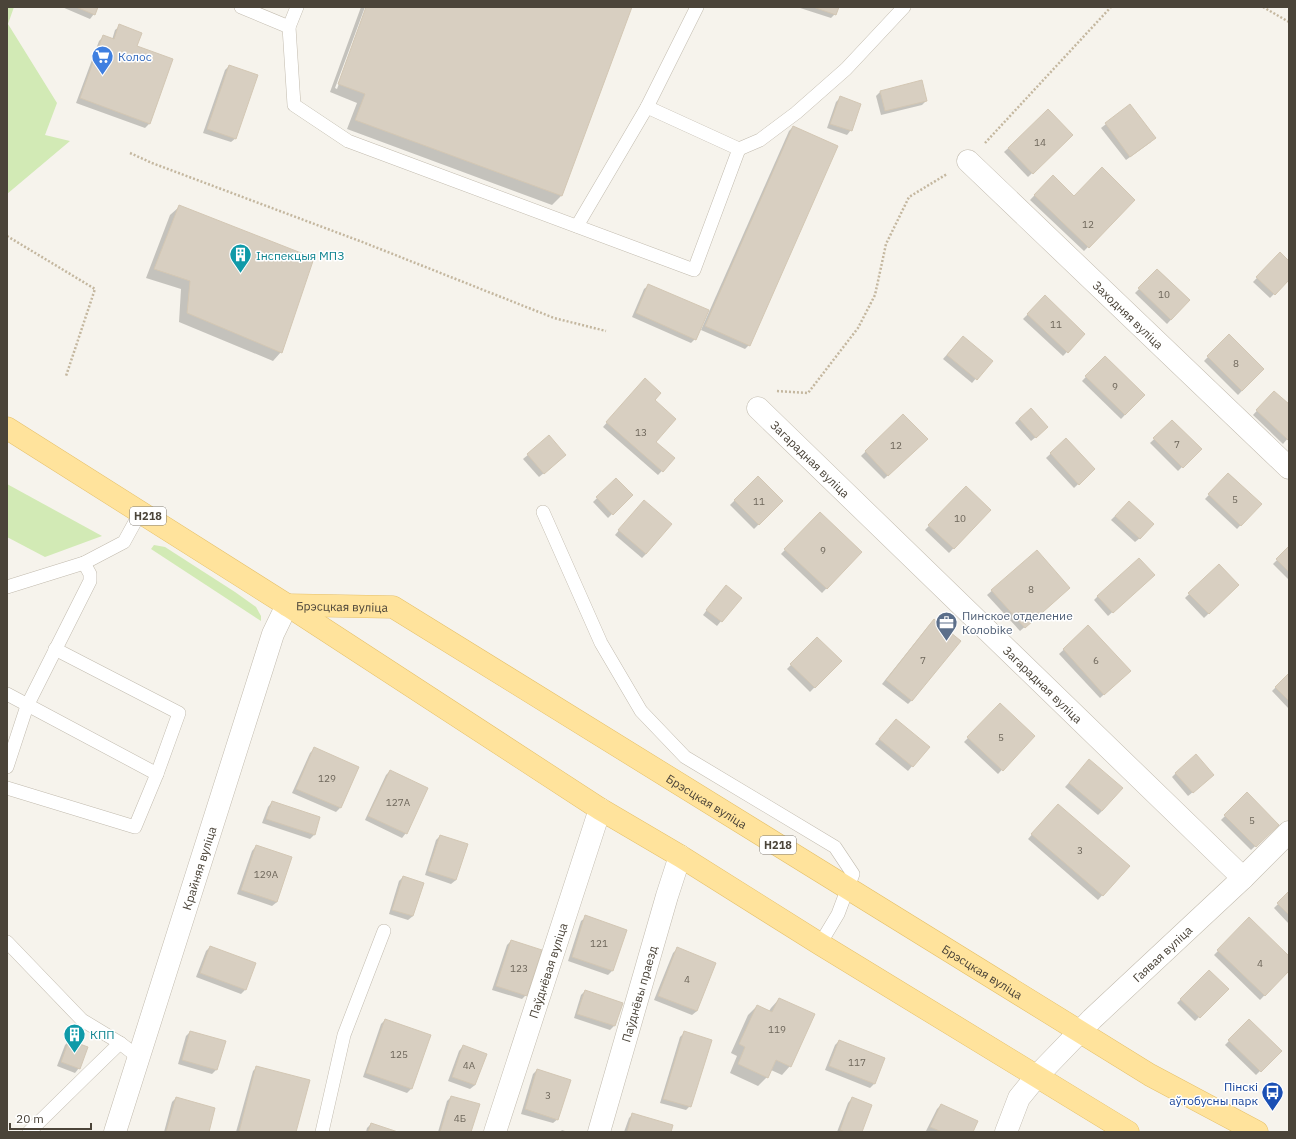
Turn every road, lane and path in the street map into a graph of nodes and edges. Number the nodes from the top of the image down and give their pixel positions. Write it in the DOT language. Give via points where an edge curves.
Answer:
graph roads {
  1 [pos="241,7"];
  2 [pos="296,7"];
  3 [pos="697,7"];
  4 [pos="904,7"];
  5 [pos="1111,7"];
  6 [pos="1263,7"];
  7 [pos="1289,22"];
  8 [pos="289,27"];
  9 [pos="647,108"];
  10 [pos="739,149"];
  11 [pos="130,153"];
  12 [pos="968,161"];
  13 [pos="577,226"];
  14 [pos="7,236"];
  15 [pos="606,330"];
  16 [pos="66,376"];
  17 [pos="758,408"];
  18 [pos="7,428"];
  19 [pos="1289,468"];
  20 [pos="141,511"];
  21 [pos="543,512"];
  22 [pos="84,563"];
  23 [pos="7,587"];
  24 [pos="287,605"];
  25 [pos="56,649"];
  26 [pos="7,694"];
  27 [pos="27,706"];
  28 [pos="7,767"];
  29 [pos="157,774"];
  30 [pos="7,788"];
  31 [pos="600,809"];
  32 [pos="1289,832"];
  33 [pos="680,856"];
  34 [pos="1243,878"];
  35 [pos="848,888"];
  36 [pos="384,931"];
  37 [pos="7,942"];
  38 [pos="820,944"];
  39 [pos="1079,1032"];
  40 [pos="120,1043"];
  41 [pos="138,1057"];
  42 [pos="1036,1077"];
  43 [pos="29,1132"];
  44 [pos="115,1132"];
  45 [pos="322,1132"];
  46 [pos="495,1132"];
  47 [pos="600,1132"];
  48 [pos="1006,1132"];
  49 [pos="1128,1132"];
  50 [pos="1257,1132"];
  1 -- 8 [label="lane"];
  2 -- 8 [label="lane"];
  3 -- 9 [label="lane"];
  4 -- 10 [label="lane" via="846,69 796,113 760,140"];
  5 -- 12 [label="path"];
  6 -- 7 [label="path"];
  8 -- 13 [label="lane" via="294,105 348,141"];
  9 -- 10 [label="lane"];
  9 -- 13 [label="lane"];
  10 -- 13 [label="lane" via="694,270"];
  11 -- 15 [label="path" via="554,318"];
  12 -- 17 [label="path" via="909,197 886,244 876,295 858,328 808,393 766,390"];
  12 -- 19 [label="street, Заходняя вуліца"];
  14 -- 16 [label="path" via="95,289"];
  17 -- 34 [label="street, Загарадная вуліца"];
  18 -- 20 [label="main road, Брэсцкая вуліца / Н218"];
  20 -- 22 [label="lane" via="124,542"];
  20 -- 24 [label="main road, Брэсцкая вуліца / Н218"];
  21 -- 35 [label="lane" via="601,643 641,712 685,757 835,847 853,874"];
  22 -- 23 [label="lane"];
  22 -- 25 [label="lane" via="90,574 90,582"];
  24 -- 31 [label="main road, Брэсцкая вуліца / Н218"];
  24 -- 35 [label="main road, Брэсцкая вуліца / Н218" via="393,607"];
  24 -- 41 [label="street, Крайняя вуліца" via="273,634"];
  25 -- 27 [label="lane"];
  25 -- 29 [label="lane" via="179,713"];
  26 -- 27 [label="lane"];
  27 -- 28 [label="lane"];
  27 -- 29 [label="lane"];
  29 -- 30 [label="lane" via="135,827"];
  31 -- 33 [label="main road, Брэсцкая вуліца / Н218"];
  31 -- 46 [label="street, Паўднёвая вуліца"];
  32 -- 34 [label="street, Гаявая вуліца"];
  33 -- 38 [label="main road, Брэсцкая вуліца / Н218"];
  33 -- 47 [label="street, Паўднёвы праезд"];
  34 -- 39 [label="street, Гаявая вуліца"];
  35 -- 38 [label="lane" via="838,914"];
  35 -- 39 [label="main road, Брэсцкая вуліца / Н218"];
  36 -- 45 [label="lane" via="344,1035"];
  37 -- 40 [label="lane" via="82,1020"];
  38 -- 42 [label="main road, Брэсцкая вуліца / Н218"];
  39 -- 42 [label="street, Гаявая вуліца"];
  39 -- 50 [label="main road, Брэсцкая вуліца / Н218" via="1150,1075"];
  40 -- 41 [label="lane"];
  40 -- 43 [label="lane"];
  41 -- 44 [label="street, Крайняя вуліца"];
  42 -- 48 [label="street, Гаявая вуліца" via="1019,1098"];
  42 -- 49 [label="main road, Брэсцкая вуліца / Н218"];
}
